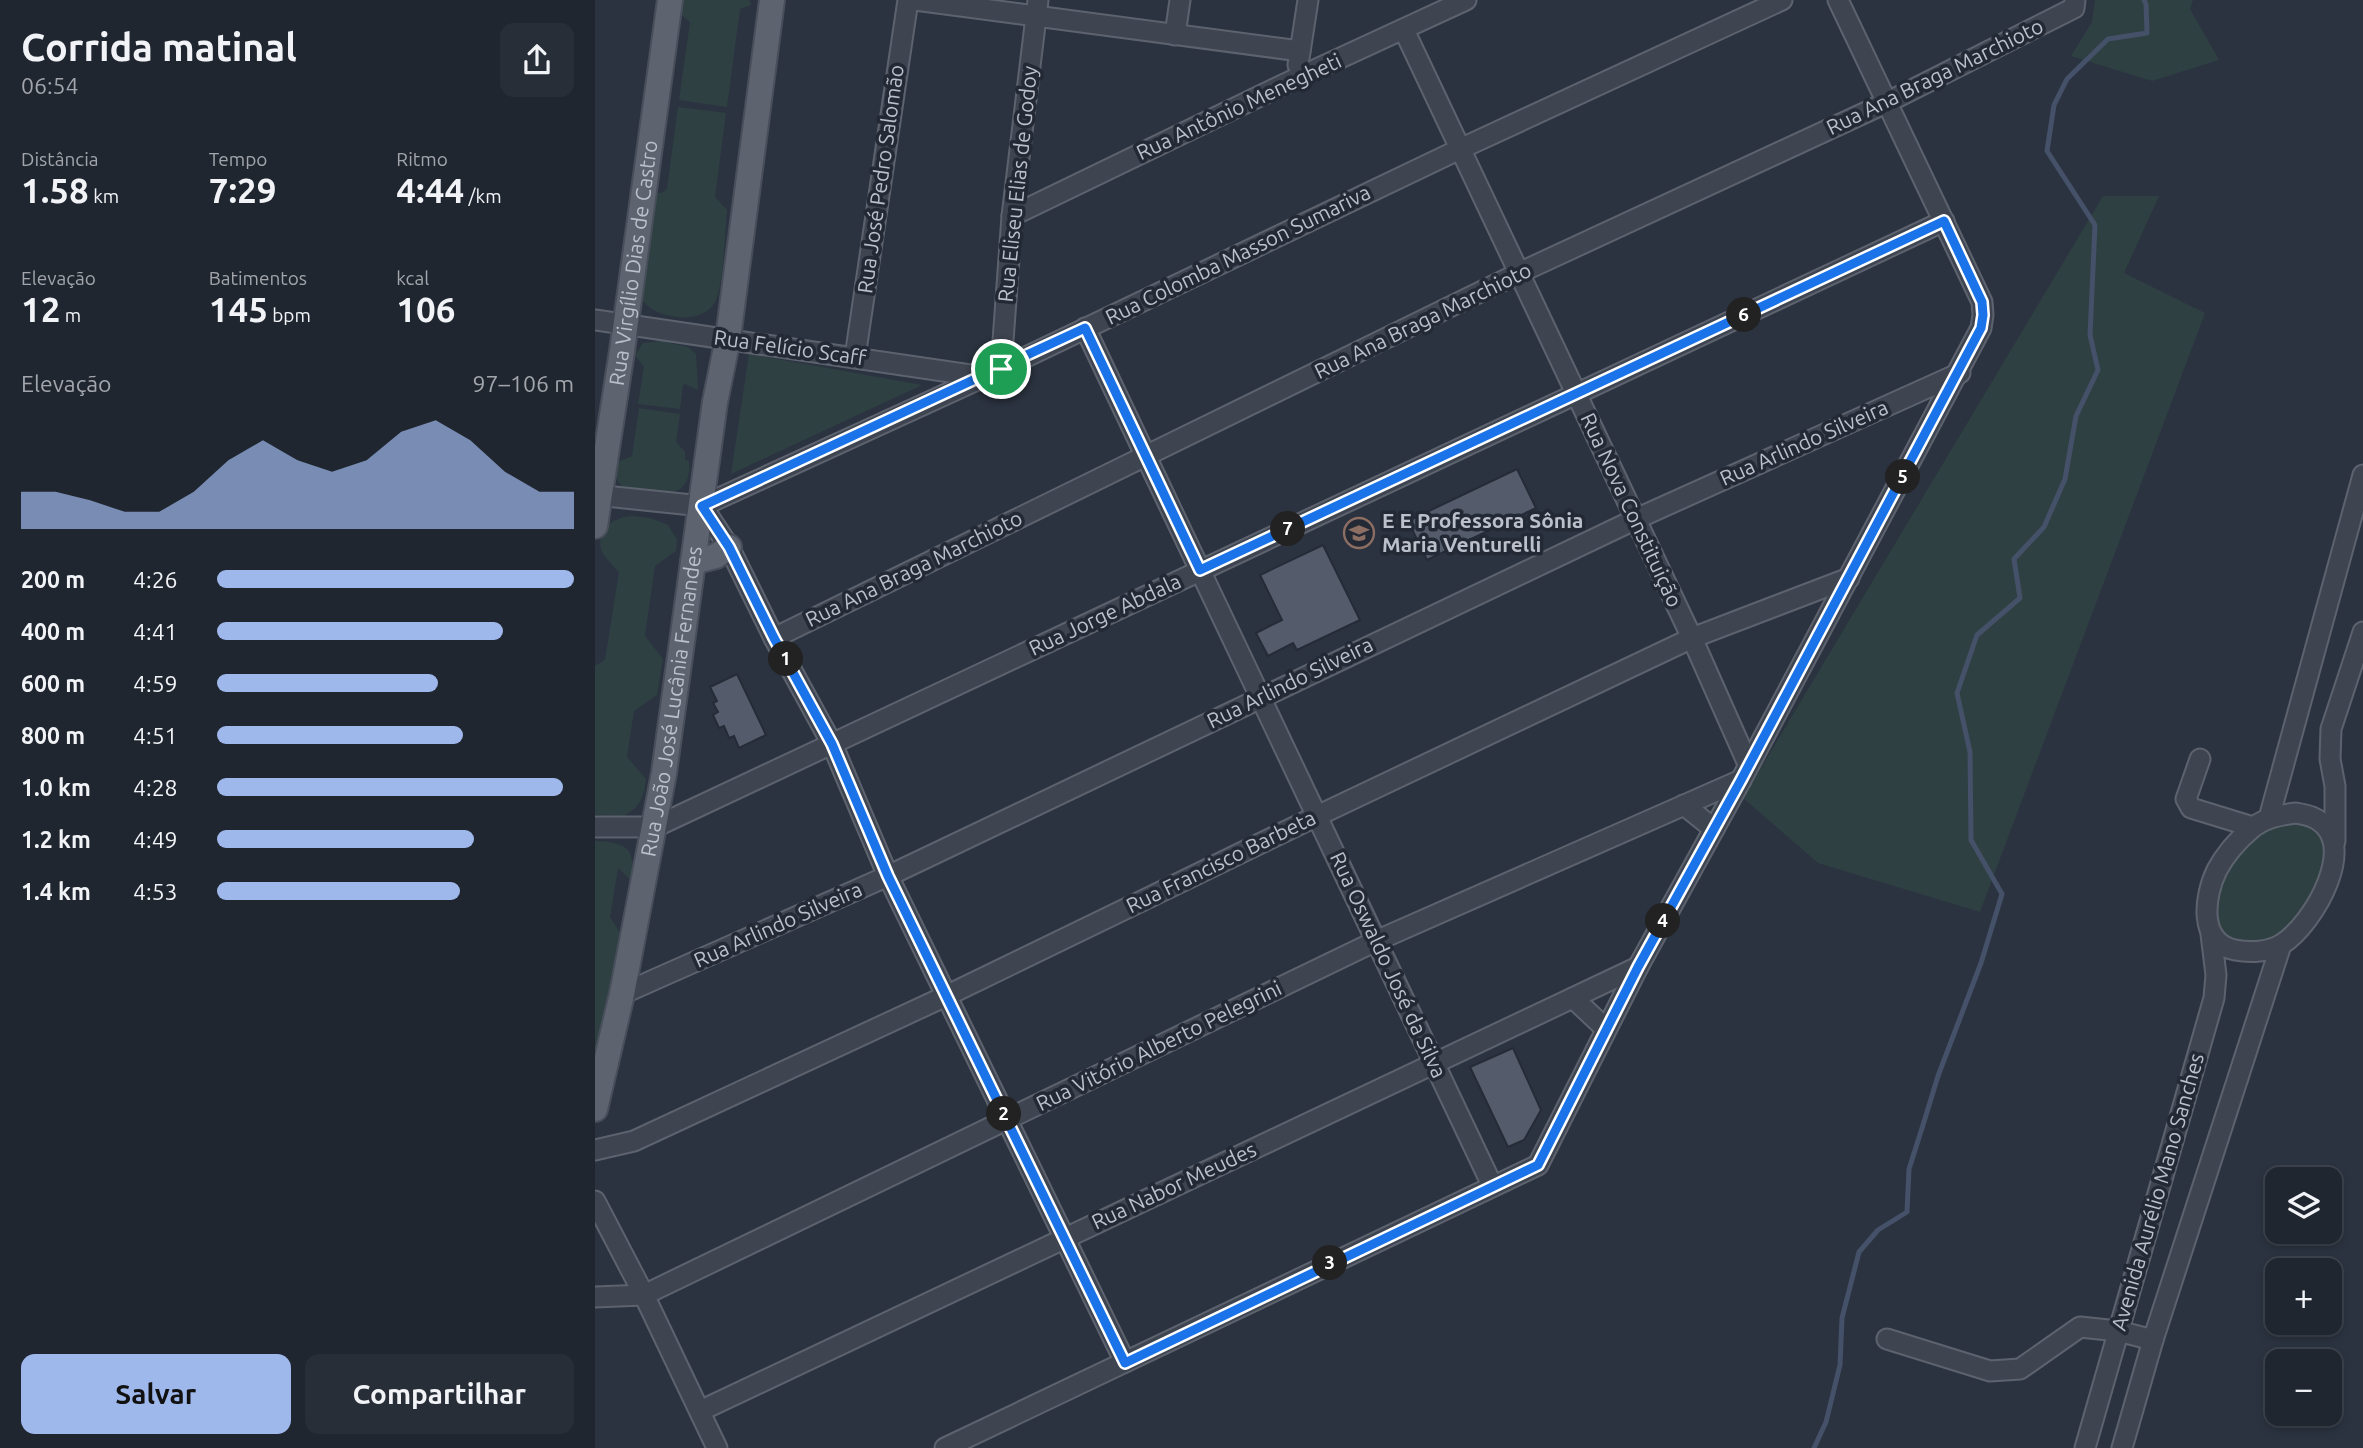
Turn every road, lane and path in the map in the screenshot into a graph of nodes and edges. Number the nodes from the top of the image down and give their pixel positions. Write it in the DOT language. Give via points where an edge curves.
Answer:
graph roads {
  1 [pos="670,0"];
  2 [pos="772,0"];
  3 [pos="908,0"];
  4 [pos="915,0"];
  5 [pos="1180,0"];
  6 [pos="1308,0"];
  7 [pos="1467,0"];
  8 [pos="1782,0"];
  9 [pos="1837,0"];
  10 [pos="2075,4"];
  11 [pos="1037,8"];
  12 [pos="1404,30"];
  13 [pos="1175,35"];
  14 [pos="1300,51"];
  15 [pos="1296,79"];
  16 [pos="1888,102"];
  17 [pos="1460,149"];
  18 [pos="1012,216"];
  19 [pos="1944,221"];
  20 [pos="1519,274"];
  21 [pos="595,320"];
  22 [pos="625,324"];
  23 [pos="1085,328"];
  24 [pos="728,338"];
  25 [pos="855,357"];
  26 [pos="993,373"];
  27 [pos="1959,373"];
  28 [pos="1576,394"];
  29 [pos="1146,456"];
  30 [pos="2363,475"];
  31 [pos="597,495"];
  32 [pos="2360,501"];
  33 [pos="702,506"];
  34 [pos="1636,519"];
  35 [pos="595,526"];
  36 [pos="729,547"];
  37 [pos="693,562"];
  38 [pos="1200,570"];
  39 [pos="1849,578"];
  40 [pos="2363,632"];
  41 [pos="774,638"];
  42 [pos="1692,638"];
  43 [pos="1261,698"];
  44 [pos="832,744"];
  45 [pos="2200,758"];
  46 [pos="1745,772"];
  47 [pos="1684,805"];
  48 [pos="1317,816"];
  49 [pos="2261,823"];
  50 [pos="600,827"];
  51 [pos="655,827"];
  52 [pos="1714,830"];
  53 [pos="2335,845"];
  54 [pos="888,876"];
  55 [pos="2211,934"];
  56 [pos="1376,941"];
  57 [pos="2281,945"];
  58 [pos="1638,967"];
  59 [pos="622,995"];
  60 [pos="947,996"];
  61 [pos="1573,998"];
  62 [pos="1606,1029"];
  63 [pos="1434,1063"];
  64 [pos="595,1109"];
  65 [pos="1007,1119"];
  66 [pos="595,1150"];
  67 [pos="1492,1185"];
  68 [pos="595,1201"];
  69 [pos="1065,1238"];
  70 [pos="644,1295"];
  71 [pos="595,1297"];
  72 [pos="2118,1332"];
  73 [pos="1887,1339"];
  74 [pos="2153,1340"];
  75 [pos="1125,1363"];
  76 [pos="700,1411"];
  77 [pos="717,1448"];
  78 [pos="945,1448"];
  79 [pos="2085,1448"];
  80 [pos="2122,1448"];
  1 -- 22 [label="main road, Rua Virgílio Dias de Castro"];
  2 -- 24 [label="main road, Rua João José Lucânia Fernandes"];
  3 -- 25 [label="street, Rua José Pedro Salomão"];
  4 -- 11 [label="street"];
  5 -- 13 [label="street"];
  6 -- 14 [label="street"];
  7 -- 12 [label="street, Rua Antônio Menegheti"];
  8 -- 17 [label="street, Rua Colomba Masson Sumariva"];
  9 -- 16 [label="street"];
  10 -- 16 [label="street, Rua Ana Braga Marchioto"];
  11 -- 13 [label="street"];
  11 -- 18 [label="street, Rua Eliseu Elias de Godoy"];
  12 -- 15 [label="street, Rua Antônio Menegheti"];
  12 -- 17 [label="street, Rua Nova Constituição"];
  13 -- 14 [label="street"];
  14 -- 15 [label="street"];
  15 -- 18 [label="street, Rua Antônio Menegheti"];
  16 -- 19 [label="street"];
  16 -- 20 [label="street, Rua Ana Braga Marchioto"];
  17 -- 20 [label="street, Rua Nova Constituição"];
  17 -- 23 [label="street, Rua Colomba Masson Sumariva"];
  18 -- 26 [label="street, Rua Eliseu Elias de Godoy"];
  19 -- 27 [label="street" via="1982,302 1981,328"];
  19 -- 28 [label="street, Rua Jorge Abdala"];
  20 -- 28 [label="street, Rua Nova Constituição"];
  20 -- 29 [label="street, Rua Ana Braga Marchioto"];
  21 -- 22 [label="street, Rua Felício Scaff"];
  22 -- 24 [label="street, Rua Felício Scaff"];
  22 -- 31 [label="main road, Rua Virgílio Dias de Castro"];
  23 -- 26 [label="street, Rua Colomba Masson Sumariva"];
  23 -- 29 [label="street, Rua Oswaldo José da Silva"];
  24 -- 25 [label="street, Rua Felício Scaff"];
  24 -- 33 [label="main road, Rua João José Lucânia Fernandes"];
  25 -- 26 [label="street, Rua Felício Scaff"];
  26 -- 33 [label="street, Rua Colomba Masson Sumariva"];
  27 -- 34 [label="street, Rua Arlindo Silveira"];
  27 -- 39 [label="street"];
  28 -- 34 [label="street, Rua Nova Constituição"];
  28 -- 38 [label="street, Rua Jorge Abdala"];
  29 -- 38 [label="street, Rua Oswaldo José da Silva"];
  29 -- 41 [label="street, Rua Ana Braga Marchioto"];
  30 -- 32 [label="street"];
  31 -- 33 [label="street, Rua Colomba Masson Sumariva"];
  31 -- 35 [label="main road, Rua Virgílio Dias de Castro"];
  32 -- 49 [label="street"];
  33 -- 36 [label="street"];
  33 -- 37 [label="main road, Rua João José Lucânia Fernandes"];
  34 -- 42 [label="street, Rua Nova Constituição"];
  34 -- 43 [label="street, Rua Arlindo Silveira"];
  36 -- 37 [label="main road"];
  36 -- 41 [label="street"];
  37 -- 51 [label="main road, Rua João José Lucânia Fernandes"];
  38 -- 43 [label="street, Rua Oswaldo José da Silva"];
  38 -- 44 [label="street, Rua Jorge Abdala"];
  39 -- 42 [label="street, Rua Francisco Barbeta"];
  39 -- 46 [label="street"];
  40 -- 53 [label="street" via="2331,729"];
  41 -- 44 [label="street"];
  42 -- 46 [label="street, Rua Nova Constituição"];
  42 -- 48 [label="street, Rua Francisco Barbeta"];
  43 -- 48 [label="street, Rua Oswaldo José da Silva"];
  43 -- 54 [label="street, Rua Arlindo Silveira"];
  44 -- 51 [label="street, Rua Jorge Abdala"];
  44 -- 54 [label="street"];
  45 -- 49 [label="street" via="2186,799 2191,808"];
  46 -- 47 [label="street, Rua Vitório Alberto Pelegrini"];
  46 -- 52 [label="street"];
  47 -- 52 [label="street"];
  47 -- 56 [label="street, Rua Vitório Alberto Pelegrini"];
  48 -- 56 [label="street, Rua Oswaldo José da Silva"];
  48 -- 60 [label="street, Rua Francisco Barbeta"];
  49 -- 53 [label="street" via="2296,813 2312,817 2327,828"];
  49 -- 55 [label="street" via="2236,843 2218,869 2207,901"];
  50 -- 51 [label="street, Rua Jorge Abdala"];
  51 -- 59 [label="main road, Rua João José Lucânia Fernandes"];
  52 -- 58 [label="street"];
  53 -- 57 [label="street" via="2333,873 2318,907"];
  54 -- 59 [label="street, Rua Arlindo Silveira"];
  54 -- 60 [label="street"];
  55 -- 57 [label="street" via="2220,945 2238,951"];
  55 -- 72 [label="street, Avenida Aurélio Mano Sanches" via="2214,998"];
  56 -- 63 [label="street, Rua Oswaldo José da Silva"];
  56 -- 65 [label="street, Rua Vitório Alberto Pelegrini"];
  57 -- 74 [label="street, Avenida Aurélio Mano Sanches"];
  58 -- 61 [label="street, Rua Nabor Meudes"];
  58 -- 62 [label="street"];
  59 -- 64 [label="main road, Rua João José Lucânia Fernandes"];
  60 -- 65 [label="street"];
  60 -- 66 [label="street, Rua Francisco Barbeta" via="634,1141"];
  61 -- 62 [label="street"];
  61 -- 63 [label="street, Rua Nabor Meudes"];
  62 -- 67 [label="street" via="1538,1165"];
  63 -- 67 [label="street, Rua Oswaldo José da Silva"];
  63 -- 69 [label="street, Rua Nabor Meudes"];
  65 -- 69 [label="street"];
  65 -- 70 [label="street, Rua Vitório Alberto Pelegrini"];
  67 -- 75 [label="street"];
  68 -- 70 [label="street"];
  69 -- 75 [label="street"];
  69 -- 76 [label="street, Rua Nabor Meudes"];
  70 -- 71 [label="street, Rua Vitório Alberto Pelegrini"];
  70 -- 76 [label="street"];
  72 -- 73 [label="street" via="2080,1327 2020,1369 1990,1371"];
  72 -- 74 [label="street"];
  72 -- 79 [label="street, Avenida Aurélio Mano Sanches"];
  74 -- 80 [label="street, Avenida Aurélio Mano Sanches"];
  75 -- 78 [label="street"];
  76 -- 77 [label="street"];
}
